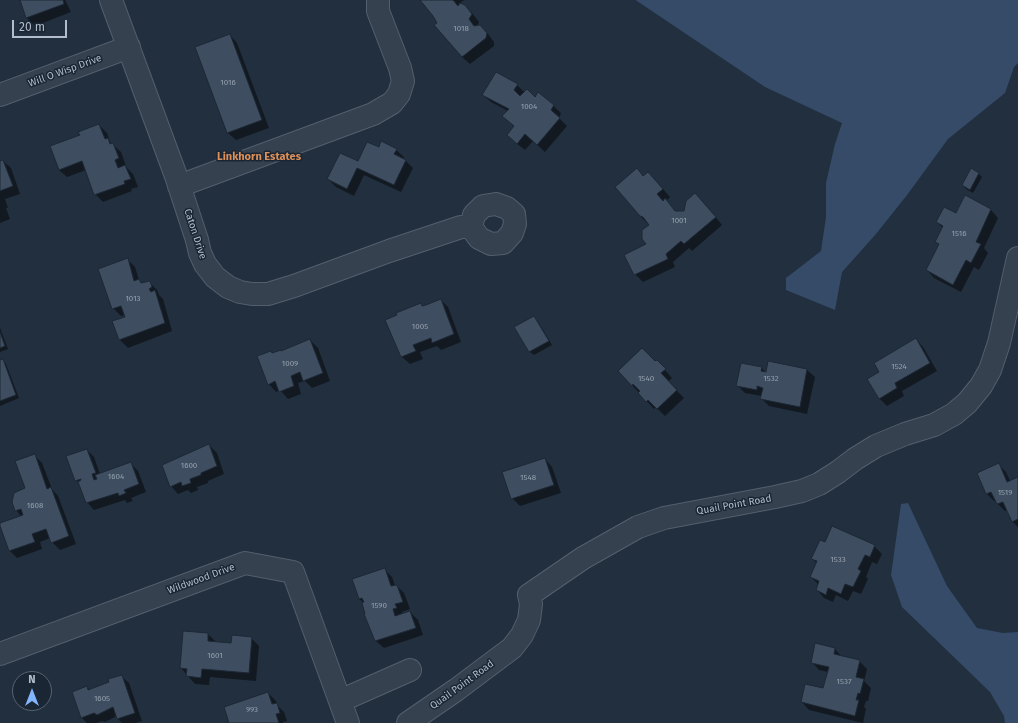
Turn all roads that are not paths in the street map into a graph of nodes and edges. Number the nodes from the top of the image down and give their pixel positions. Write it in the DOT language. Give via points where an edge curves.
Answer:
graph roads {
  1 [pos="111,0"];
  2 [pos="378,0"];
  3 [pos="129,47"];
  4 [pos="0,95"];
  5 [pos="179,186"];
  6 [pos="471,227"];
  7 [pos="1018,258"];
  8 [pos="0,654"];
  9 [pos="410,670"];
  10 [pos="340,701"];
  11 [pos="348,723"];
  12 [pos="408,723"];
  1 -- 3 [label="street, Caton Drive"];
  2 -- 5 [label="street" via="378,11 403,81 399,94 392,103 373,114"];
  3 -- 4 [label="street, Will O Wisp Drive"];
  3 -- 5 [label="street, Caton Drive"];
  5 -- 6 [label="street, Caton Drive" via="205,264 215,277 228,287 252,294 268,294 396,248 461,227"];
  7 -- 12 [label="street, Quail Point Road" via="999,343 990,370 981,386 954,414 934,425 876,446 819,484 802,491 664,518 638,527 590,554 529,594 529,620 512,648"];
  8 -- 10 [label="street, Wildwood Drive" via="245,563 293,572"];
  9 -- 10 [label="street"];
  10 -- 11 [label="street"];
}
